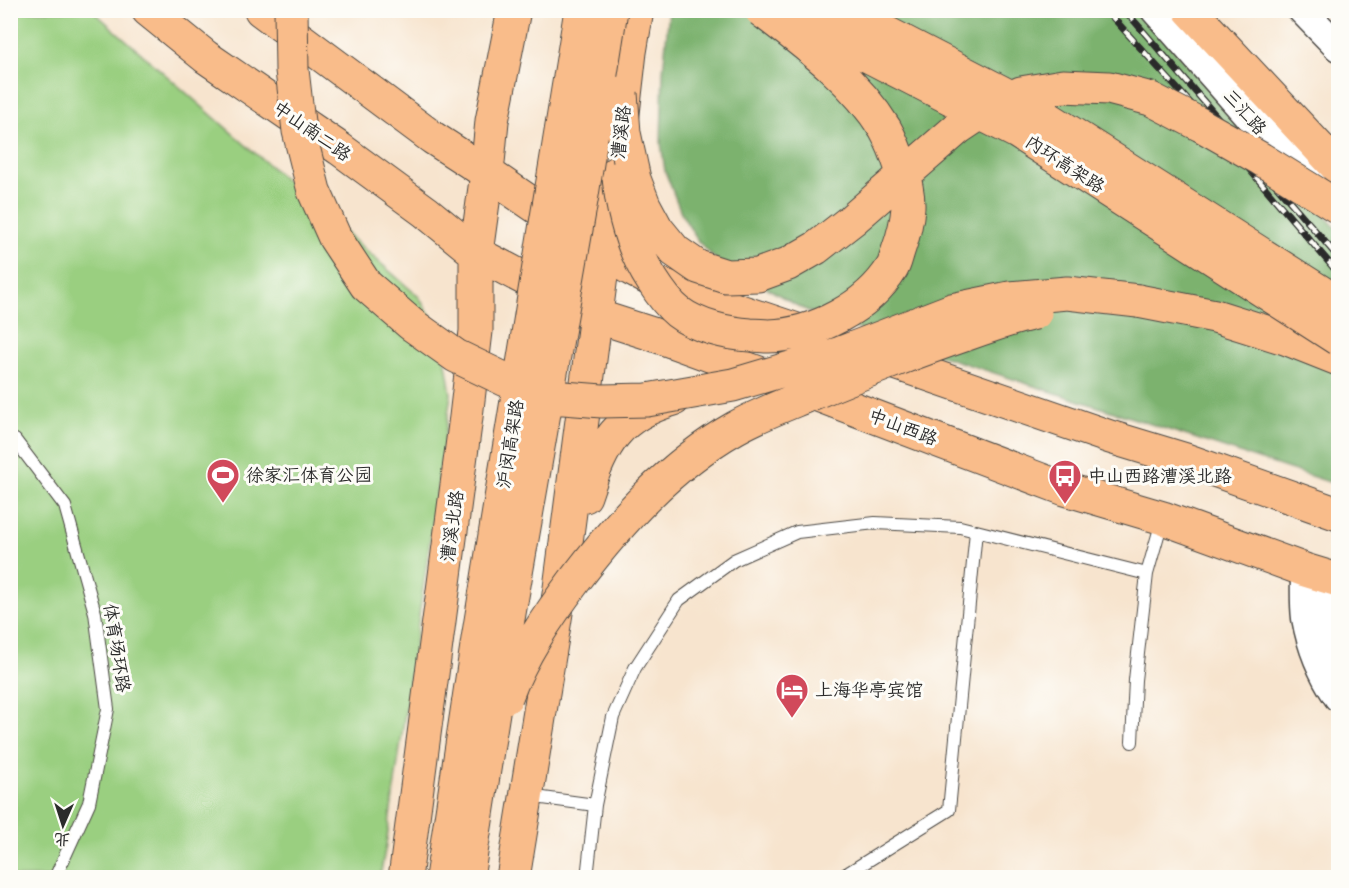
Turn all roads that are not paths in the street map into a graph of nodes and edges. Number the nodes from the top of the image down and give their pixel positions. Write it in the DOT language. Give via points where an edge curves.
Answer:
graph roads {
  1 [pos="148,10"];
  2 [pos="261,10"];
  3 [pos="289,10"];
  4 [pos="514,10"];
  5 [pos="581,10"];
  6 [pos="611,10"];
  7 [pos="624,10"];
  8 [pos="637,10"];
  9 [pos="761,10"];
  10 [pos="779,10"];
  11 [pos="842,10"];
  12 [pos="1155,10"];
  13 [pos="1190,10"];
  14 [pos="1302,10"];
  15 [pos="309,46"];
  16 [pos="1338,47"];
  17 [pos="621,93"];
  18 [pos="1338,168"];
  19 [pos="487,173"];
  20 [pos="1338,208"];
  21 [pos="476,253"];
  22 [pos="604,253"];
  23 [pos="1138,301"];
  24 [pos="1338,303"];
  25 [pos="596,316"];
  26 [pos="1338,339"];
  27 [pos="1338,359"];
  28 [pos="789,384"];
  29 [pos="10,438"];
  30 [pos="1338,514"];
  31 [pos="1163,518"];
  32 [pos="976,531"];
  33 [pos="1147,574"];
  34 [pos="1324,576"];
  35 [pos="560,588"];
  36 [pos="1338,654"];
  37 [pos="1338,697"];
  38 [pos="1132,741"];
  39 [pos="485,760"];
  40 [pos="527,796"];
  41 [pos="595,805"];
  42 [pos="55,878"];
  43 [pos="405,878"];
  44 [pos="442,878"];
  45 [pos="467,878"];
  46 [pos="513,878"];
  47 [pos="587,878"];
  48 [pos="840,878"];
  1 -- 21 [label="main road, 中山南二路" via="206,57 340,149"];
  2 -- 15 [label="main road"];
  3 -- 15 [label="lane"];
  3 -- 23 [label="main road, bridge" via="299,131 314,190 335,238 366,285 456,356 551,397 647,400 733,385 841,352 952,310 1010,298 1068,293"];
  4 -- 19 [label="main road" via="492,121"];
  5 -- 44 [label="main road, 沪闵高架路, bridge"];
  6 -- 39 [label="main road, bridge"];
  7 -- 17 [label="main road"];
  8 -- 22 [label="main road, 漕溪路"];
  9 -- 17 [label="main road, bridge" via="861,95 885,130 902,166 908,204 904,233 892,267 871,295 838,317 801,331 770,336 736,334 705,326 679,312 661,294 629,234 621,201 617,163"];
  10 -- 26 [label="main road, 内环高架路, bridge" via="1017,132"];
  11 -- 24 [label="main road, 内环高架路, bridge" via="1032,108"];
  12 -- 20 [label="street, 三汇路" via="1252,120"];
  13 -- 18 [label="main road"];
  14 -- 16 [label="street"];
  15 -- 19 [label="main road"];
  17 -- 20 [label="main road, bridge" via="624,133 634,179 657,229 675,251 698,267 726,276 758,275 788,264 816,248 958,128 988,108 1021,93 1064,86 1109,88 1151,99 1202,124"];
  19 -- 21 [label="main road, 漕溪北路"];
  19 -- 22 [label="main road"];
  21 -- 25 [label="main road, 中山西路"];
  21 -- 43 [label="main road, 漕溪北路" via="476,331"];
  22 -- 25 [label="main road"];
  22 -- 30 [label="main road" via="659,284"];
  23 -- 27 [label="main road" via="1215,316"];
  23 -- 39 [label="main road, bridge" via="1071,306 1016,317 779,407 694,455 624,520 553,609 508,693"];
  25 -- 28 [label="main road, 中山西路"];
  25 -- 35 [label="main road"];
  28 -- 31 [label="main road, 中山西路" via="1065,489"];
  28 -- 35 [label="main road" via="688,395 656,405 621,426 592,473"];
  29 -- 42 [label="lane, 体育场环路" via="65,506 95,613 108,709 88,803"];
  31 -- 33 [label="lane"];
  31 -- 34 [label="main road, 中山西路"];
  32 -- 33 [label="lane"];
  32 -- 41 [label="lane" via="874,523 797,532 734,560 679,600 635,668 613,717"];
  32 -- 48 [label="lane" via="949,810"];
  33 -- 38 [label="lane"];
  34 -- 36 [label="street" via="1333,644"];
  34 -- 37 [label="street" via="1306,616 1313,648"];
  35 -- 40 [label="main road"];
  39 -- 45 [label="main road, bridge"];
  40 -- 41 [label="lane"];
  40 -- 46 [label="main road"];
  41 -- 47 [label="lane"];
}
